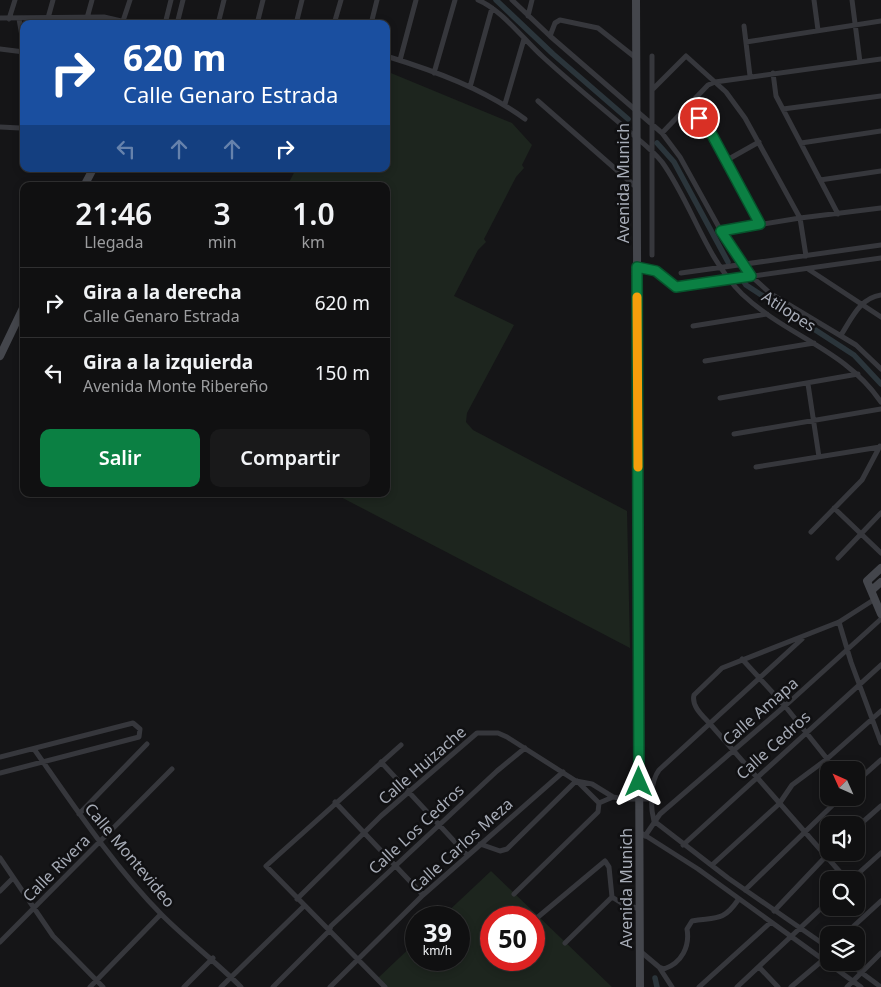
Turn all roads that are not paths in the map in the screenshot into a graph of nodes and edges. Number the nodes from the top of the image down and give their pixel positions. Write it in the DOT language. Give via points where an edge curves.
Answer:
graph roads {
  1 [pos="14,0"];
  2 [pos="54,0"];
  3 [pos="92,0"];
  4 [pos="130,0"];
  5 [pos="171,0"];
  6 [pos="183,0"];
  7 [pos="224,0"];
  8 [pos="263,0"];
  9 [pos="302,0"];
  10 [pos="341,0"];
  11 [pos="377,0"];
  12 [pos="416,0"];
  13 [pos="455,0"];
  14 [pos="478,0"];
  15 [pos="512,0"];
  16 [pos="532,0"];
  17 [pos="814,0"];
  18 [pos="852,0"];
  19 [pos="636,4"];
  20 [pos="492,8"];
  21 [pos="528,16"];
  22 [pos="0,18"];
  23 [pos="48,18"];
  24 [pos="87,18"];
  25 [pos="9,19"];
  26 [pos="19,19"];
  27 [pos="118,20"];
  28 [pos="123,20"];
  29 [pos="166,20"];
  30 [pos="178,20"];
  31 [pos="219,20"];
  32 [pos="258,20"];
  33 [pos="297,20"];
  34 [pos="335,20"];
  35 [pos="372,20"];
  36 [pos="881,21"];
  37 [pos="855,24"];
  38 [pos="20,25"];
  39 [pos="744,26"];
  40 [pos="818,30"];
  41 [pos="550,36"];
  42 [pos="524,39"];
  43 [pos="746,42"];
  44 [pos="0,49"];
  45 [pos="20,52"];
  46 [pos="652,56"];
  47 [pos="390,57"];
  48 [pos="636,58"];
  49 [pos="881,59"];
  50 [pos="400,60"];
  51 [pos="860,62"];
  52 [pos="434,73"];
  53 [pos="773,73"];
  54 [pos="750,76"];
  55 [pos="715,82"];
  56 [pos="470,87"];
  57 [pos="653,89"];
  58 [pos="881,96"];
  59 [pos="538,101"];
  60 [pos="505,104"];
  61 [pos="689,105"];
  62 [pos="783,109"];
  63 [pos="636,112"];
  64 [pos="525,119"];
  65 [pos="653,125"];
  66 [pos="0,127"];
  67 [pos="20,128"];
  68 [pos="881,131"];
  69 [pos="662,133"];
  70 [pos="636,137"];
  71 [pos="759,142"];
  72 [pos="801,143"];
  73 [pos="653,151"];
  74 [pos="726,160"];
  75 [pos="881,170"];
  76 [pos="820,180"];
  77 [pos="636,187"];
  78 [pos="881,208"];
  79 [pos="838,214"];
  80 [pos="800,218"];
  81 [pos="760,224"];
  82 [pos="721,231"];
  83 [pos="881,245"];
  84 [pos="652,255"];
  85 [pos="806,256"];
  86 [pos="881,258"];
  87 [pos="743,265"];
  88 [pos="637,267"];
  89 [pos="721,267"];
  90 [pos="808,269"];
  91 [pos="681,272"];
  92 [pos="751,276"];
  93 [pos="728,278"];
  94 [pos="881,295"];
  95 [pos="862,303"];
  96 [pos="20,313"];
  97 [pos="767,314"];
  98 [pos="881,317"];
  99 [pos="693,326"];
  100 [pos="841,335"];
  101 [pos="815,343"];
  102 [pos="2,345"];
  103 [pos="0,356"];
  104 [pos="705,361"];
  105 [pos="881,369"];
  106 [pos="858,374"];
  107 [pos="808,384"];
  108 [pos="720,398"];
  109 [pos="881,402"];
  110 [pos="881,409"];
  111 [pos="814,420"];
  112 [pos="734,434"];
  113 [pos="880,446"];
  114 [pos="819,458"];
  115 [pos="756,467"];
  116 [pos="834,508"];
  117 [pos="881,513"];
  118 [pos="811,532"];
  119 [pos="862,535"];
  120 [pos="881,553"];
  121 [pos="838,558"];
  122 [pos="881,568"];
  123 [pos="881,582"];
  124 [pos="872,590"];
  125 [pos="875,599"];
  126 [pos="881,614"];
  127 [pos="881,619"];
  128 [pos="839,622"];
  129 [pos="804,637"];
  130 [pos="848,649"];
  131 [pos="742,659"];
  132 [pos="881,665"];
  133 [pos="760,679"];
  134 [pos="861,683"];
  135 [pos="785,706"];
  136 [pos="881,711"];
  137 [pos="873,719"];
  138 [pos="711,725"];
  139 [pos="806,732"];
  140 [pos="881,743"];
  141 [pos="147,744"];
  142 [pos="401,745"];
  143 [pos="525,748"];
  144 [pos="34,749"];
  145 [pos="734,751"];
  146 [pos="0,757"];
  147 [pos="827,760"];
  148 [pos="881,760"];
  149 [pos="43,762"];
  150 [pos="381,762"];
  151 [pos="172,770"];
  152 [pos="563,772"];
  153 [pos="0,773"];
  154 [pos="865,774"];
  155 [pos="757,777"];
  156 [pos="576,781"];
  157 [pos="410,792"];
  158 [pos="613,797"];
  159 [pos="652,799"];
  160 [pos="639,800"];
  161 [pos="336,802"];
  162 [pos="779,804"];
  163 [pos="599,806"];
  164 [pos="831,806"];
  165 [pos="881,806"];
  166 [pos="78,814"];
  167 [pos="865,820"];
  168 [pos="654,821"];
  169 [pos="440,824"];
  170 [pos="803,831"];
  171 [pos="364,833"];
  172 [pos="642,833"];
  173 [pos="675,838"];
  174 [pos="100,842"];
  175 [pos="480,844"];
  176 [pos="683,845"];
  177 [pos="667,848"];
  178 [pos="820,852"];
  179 [pos="881,853"];
  180 [pos="467,855"];
  181 [pos="0,858"];
  182 [pos="705,861"];
  183 [pos="820,861"];
  184 [pos="828,861"];
  185 [pos="395,865"];
  186 [pos="712,866"];
  187 [pos="698,869"];
  188 [pos="838,871"];
  189 [pos="861,871"];
  190 [pos="13,878"];
  191 [pos="745,890"];
  192 [pos="0,891"];
  193 [pos="514,894"];
  194 [pos="423,895"];
  195 [pos="612,897"];
  196 [pos="297,899"];
  197 [pos="738,900"];
  198 [pos="881,901"];
  199 [pos="304,906"];
  200 [pos="34,907"];
  201 [pos="640,909"];
  202 [pos="820,910"];
  203 [pos="545,911"];
  204 [pos="774,911"];
  205 [pos="161,914"];
  206 [pos="771,922"];
  207 [pos="854,926"];
  208 [pos="800,929"];
  209 [pos="329,932"];
  210 [pos="791,936"];
  211 [pos="0,942"];
  212 [pos="820,942"];
  213 [pos="565,943"];
  214 [pos="640,951"];
  215 [pos="881,953"];
  216 [pos="212,958"];
  217 [pos="820,958"];
  218 [pos="358,961"];
  219 [pos="820,963"];
  220 [pos="759,966"];
  221 [pos="659,967"];
  222 [pos="839,971"];
  223 [pos="858,971"];
  224 [pos="860,973"];
  225 [pos="231,977"];
  226 [pos="96,981"];
  227 [pos="853,981"];
  228 [pos="90,987"];
  229 [pos="103,987"];
  230 [pos="184,987"];
  231 [pos="221,987"];
  232 [pos="241,987"];
  233 [pos="273,987"];
  234 [pos="330,987"];
  235 [pos="384,987"];
  236 [pos="640,987"];
  237 [pos="672,987"];
  238 [pos="699,987"];
  239 [pos="737,987"];
  240 [pos="778,987"];
  241 [pos="792,987"];
  242 [pos="847,987"];
  243 [pos="861,987"];
  244 [pos="881,987"];
  1 -- 25 [label="street"];
  2 -- 23 [label="street"];
  3 -- 24 [label="street"];
  4 -- 28 [label="street"];
  5 -- 29 [label="street"];
  6 -- 30 [label="street"];
  7 -- 31 [label="street"];
  8 -- 32 [label="street"];
  9 -- 33 [label="street"];
  10 -- 34 [label="street"];
  11 -- 35 [label="street"];
  12 -- 50 [label="street"];
  13 -- 52 [label="street"];
  14 -- 20 [label="street, Atilopes"];
  15 -- 21 [label="street"];
  16 -- 21 [label="street"];
  17 -- 40 [label="street"];
  18 -- 37 [label="street"];
  19 -- 48 [label="main road, Avenida Munich"];
  20 -- 42 [label="street, Atilopes"];
  20 -- 56 [label="street"];
  21 -- 41 [label="street"];
  22 -- 25 [label="street"];
  23 -- 24 [label="street"];
  23 -- 26 [label="street"];
  24 -- 27 [label="street"];
  25 -- 26 [label="street"];
  26 -- 38 [label="street"];
  36 -- 37 [label="street"];
  37 -- 40 [label="street"];
  37 -- 51 [label="street"];
  39 -- 43 [label="street"];
  40 -- 43 [label="street"];
  41 -- 48 [label="street" via="555,22 560,20 595,26"];
  41 -- 63 [label="street"];
  42 -- 60 [label="street"];
  42 -- 70 [label="street, Atilopes"];
  43 -- 54 [label="street"];
  44 -- 45 [label="street"];
  46 -- 57 [label="street"];
  47 -- 50 [label="street"];
  48 -- 63 [label="main road, Avenida Munich"];
  49 -- 51 [label="street"];
  50 -- 52 [label="street"];
  51 -- 53 [label="street"];
  52 -- 56 [label="street"];
  53 -- 54 [label="street"];
  53 -- 62 [label="street" via="774,89"];
  54 -- 55 [label="street"];
  55 -- 57 [label="street" via="689,57 684,57"];
  55 -- 61 [label="street"];
  55 -- 71 [label="street" via="739,109"];
  56 -- 60 [label="street"];
  57 -- 65 [label="street"];
  58 -- 62 [label="street"];
  59 -- 77 [label="street"];
  60 -- 64 [label="street"];
  61 -- 69 [label="street"];
  61 -- 74 [label="street" via="710,131"];
  62 -- 72 [label="street"];
  63 -- 65 [label="street"];
  63 -- 70 [label="main road, Avenida Munich"];
  65 -- 69 [label="street"];
  65 -- 73 [label="street"];
  66 -- 67 [label="street"];
  68 -- 72 [label="street"];
  69 -- 82 [label="street" via="680,157"];
  70 -- 73 [label="street, Atilopes"];
  70 -- 77 [label="main road, Avenida Munich"];
  71 -- 74 [label="street"];
  71 -- 80 [label="street"];
  72 -- 76 [label="street"];
  73 -- 84 [label="street"];
  73 -- 89 [label="street, Atilopes" via="669,173"];
  74 -- 81 [label="street"];
  75 -- 76 [label="street"];
  76 -- 79 [label="street"];
  77 -- 88 [label="main road, Avenida Munich"];
  78 -- 79 [label="street"];
  79 -- 80 [label="street"];
  80 -- 81 [label="street"];
  80 -- 85 [label="street"];
  81 -- 82 [label="street"];
  82 -- 87 [label="street"];
  83 -- 85 [label="street"];
  85 -- 87 [label="street"];
  86 -- 90 [label="street"];
  87 -- 89 [label="street"];
  87 -- 92 [label="street"];
  88 -- 93 [label="street" via="656,271 676,287"];
  88 -- 160 [label="main road, Avenida Munich"];
  89 -- 91 [label="street"];
  89 -- 93 [label="street, Atilopes"];
  90 -- 92 [label="street"];
  90 -- 95 [label="street"];
  92 -- 93 [label="street"];
  92 -- 100 [label="street" via="771,294"];
  93 -- 97 [label="street, Atilopes"];
  94 -- 95 [label="street"];
  95 -- 98 [label="street"];
  95 -- 100 [label="street"];
  96 -- 102 [label="main road"];
  97 -- 99 [label="street"];
  97 -- 101 [label="street, Atilopes"];
  100 -- 105 [label="street"];
  101 -- 104 [label="street"];
  101 -- 106 [label="street, Atilopes"];
  102 -- 103 [label="main road"];
  106 -- 107 [label="street"];
  106 -- 109 [label="street, Atilopes"];
  107 -- 108 [label="street"];
  107 -- 111 [label="street"];
  110 -- 111 [label="street"];
  111 -- 112 [label="street"];
  111 -- 114 [label="street"];
  113 -- 114 [label="street"];
  113 -- 116 [label="street" via="862,480"];
  114 -- 115 [label="street"];
  116 -- 118 [label="street"];
  116 -- 119 [label="street"];
  117 -- 119 [label="street"];
  119 -- 120 [label="street"];
  119 -- 121 [label="street"];
  122 -- 124 [label="main road" via="867,581"];
  123 -- 124 [label="main road"];
  124 -- 125 [label="main road"];
  125 -- 126 [label="main road"];
  125 -- 128 [label="street"];
  127 -- 130 [label="street, Calle Amapa"];
  128 -- 129 [label="street"];
  128 -- 130 [label="street"];
  129 -- 131 [label="street"];
  129 -- 133 [label="street"];
  130 -- 134 [label="street"];
  130 -- 135 [label="street, Calle Amapa"];
  131 -- 133 [label="street"];
  131 -- 138 [label="street" via="722,668 693,699 694,705"];
  132 -- 134 [label="street, Calle Cedros"];
  133 -- 135 [label="street"];
  133 -- 138 [label="street"];
  134 -- 137 [label="street"];
  134 -- 139 [label="street, Calle Cedros"];
  135 -- 139 [label="street"];
  135 -- 145 [label="street, Calle Amapa"];
  136 -- 137 [label="street"];
  137 -- 140 [label="street"];
  137 -- 147 [label="street"];
  138 -- 145 [label="street"];
  138 -- 159 [label="street" via="659,770"];
  139 -- 147 [label="street"];
  139 -- 155 [label="street, Calle Cedros"];
  141 -- 166 [label="street"];
  142 -- 150 [label="street"];
  143 -- 152 [label="street, Calle Huizache"];
  143 -- 157 [label="street, Calle Huizache" via="498,733 477,733"];
  143 -- 169 [label="street, Calle Los Cedros"];
  144 -- 146 [label="street"];
  144 -- 149 [label="street, Calle Montevideo"];
  144 -- 149 [label="street" via="133,723 140,729 140,736"];
  145 -- 155 [label="street"];
  145 -- 168 [label="street, Calle Amapa"];
  147 -- 162 [label="street" via="792,785"];
  148 -- 154 [label="street"];
  149 -- 153 [label="street"];
  149 -- 166 [label="street, Calle Montevideo"];
  150 -- 157 [label="street"];
  150 -- 161 [label="street"];
  151 -- 174 [label="street, Calle Rivera"];
  152 -- 156 [label="street, Calle Huizache"];
  152 -- 175 [label="street, Calle Carlos Meza"];
  155 -- 162 [label="street"];
  155 -- 176 [label="street, Calle Cedros"];
  156 -- 158 [label="street, Calle Huizache" via="592,784"];
  156 -- 163 [label="street"];
  156 -- 175 [label="street" via="507,850"];
  157 -- 169 [label="street"];
  157 -- 171 [label="street, Calle Huizache"];
  158 -- 160 [label="street, Calle Huizache"];
  158 -- 163 [label="street"];
  159 -- 160 [label="street, Calle Huizache"];
  159 -- 168 [label="street"];
  160 -- 172 [label="main road, Avenida Munich"];
  161 -- 171 [label="street"];
  161 -- 196 [label="street" via="266,866"];
  162 -- 170 [label="street"];
  162 -- 186 [label="street"];
  163 -- 193 [label="street" via="598,812"];
  164 -- 170 [label="street"];
  165 -- 167 [label="street"];
  166 -- 174 [label="street, Calle Montevideo"];
  168 -- 172 [label="street, Calle Amapa"];
  168 -- 173 [label="street"];
  169 -- 180 [label="street"];
  169 -- 185 [label="street, Calle Los Cedros"];
  170 -- 178 [label="street"];
  170 -- 191 [label="street"];
  171 -- 185 [label="street"];
  171 -- 196 [label="street, Calle Huizache"];
  172 -- 177 [label="street"];
  172 -- 201 [label="main road, Avenida Munich"];
  173 -- 176 [label="street"];
  173 -- 177 [label="street"];
  174 -- 200 [label="street, Calle Rivera"];
  174 -- 205 [label="street, Calle Montevideo"];
  175 -- 180 [label="street, Calle Carlos Meza"];
  176 -- 182 [label="street"];
  177 -- 187 [label="street"];
  179 -- 189 [label="street"];
  180 -- 194 [label="street, Calle Carlos Meza"];
  181 -- 190 [label="street"];
  182 -- 186 [label="street"];
  182 -- 187 [label="street"];
  183 -- 204 [label="street"];
  184 -- 188 [label="street"];
  185 -- 194 [label="street"];
  185 -- 209 [label="street, Calle Los Cedros" via="331,926"];
  186 -- 191 [label="street"];
  187 -- 197 [label="street"];
  190 -- 192 [label="street"];
  190 -- 200 [label="street"];
  191 -- 204 [label="street"];
  194 -- 218 [label="street, Calle Carlos Meza"];
  195 -- 201 [label="street"];
  195 -- 203 [label="street" via="609,867 603,861"];
  195 -- 213 [label="street"];
  196 -- 199 [label="street"];
  197 -- 206 [label="street"];
  197 -- 221 [label="street" via="723,917 692,921 687,929 687,950 667,968"];
  198 -- 207 [label="street"];
  199 -- 209 [label="street"];
  199 -- 225 [label="street"];
  200 -- 211 [label="street, Calle Rivera"];
  200 -- 226 [label="street" via="53,936"];
  201 -- 214 [label="main road, Avenida Munich"];
  202 -- 208 [label="street"];
  204 -- 208 [label="street"];
  205 -- 216 [label="street, Calle Montevideo"];
  205 -- 226 [label="street"];
  206 -- 210 [label="street"];
  206 -- 238 [label="street"];
  208 -- 210 [label="street"];
  208 -- 212 [label="street"];
  209 -- 218 [label="street"];
  209 -- 233 [label="street, Calle Los Cedros"];
  210 -- 217 [label="street"];
  210 -- 220 [label="street"];
  214 -- 221 [label="street"];
  214 -- 236 [label="main road, Avenida Munich"];
  215 -- 224 [label="street"];
  216 -- 225 [label="street, Calle Montevideo"];
  216 -- 230 [label="street"];
  218 -- 234 [label="street, Calle Carlos Meza"];
  218 -- 235 [label="street"];
  219 -- 241 [label="street"];
  220 -- 239 [label="street"];
  220 -- 240 [label="street"];
  221 -- 237 [label="street"];
  222 -- 227 [label="street"];
  223 -- 224 [label="street"];
  224 -- 227 [label="street"];
  224 -- 244 [label="street"];
  225 -- 231 [label="street"];
  225 -- 232 [label="street, Calle Montevideo"];
  226 -- 228 [label="street"];
  226 -- 229 [label="street"];
  227 -- 242 [label="street"];
  227 -- 243 [label="street"];
}
